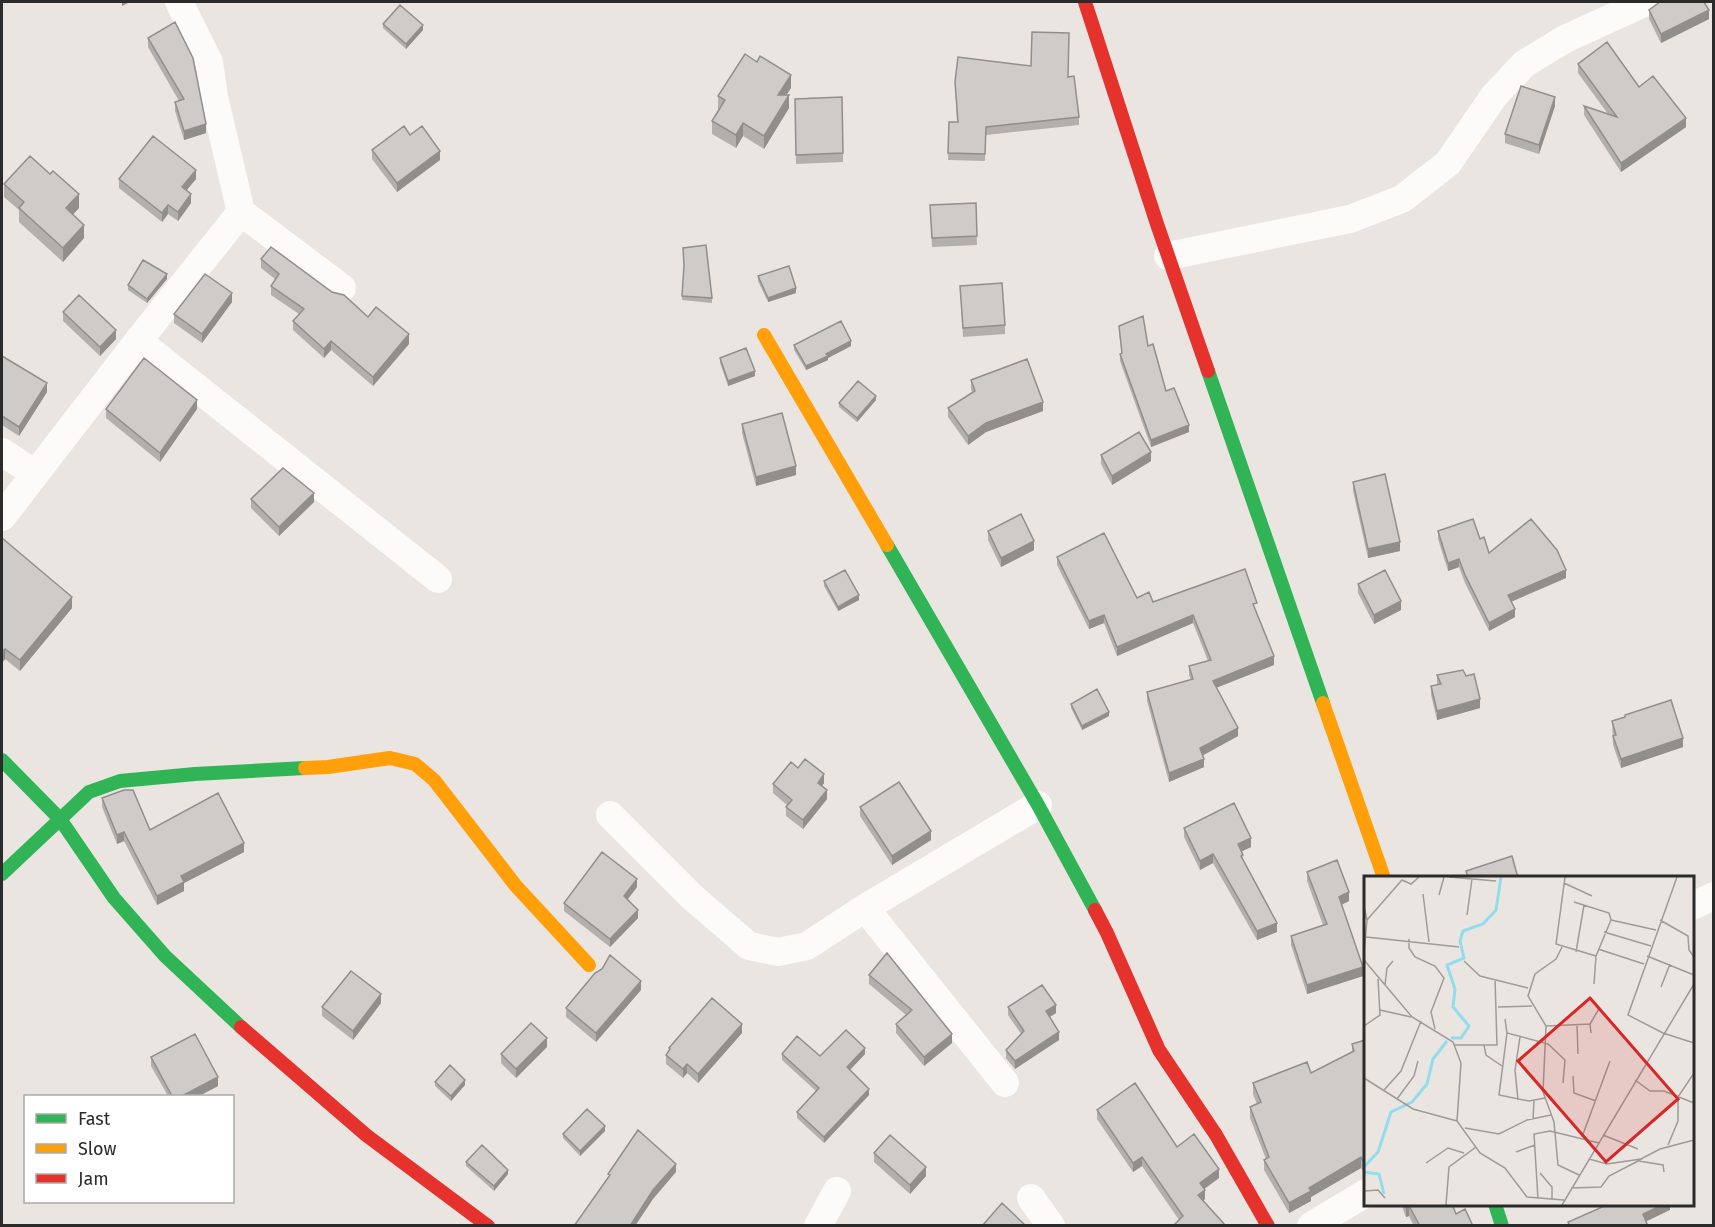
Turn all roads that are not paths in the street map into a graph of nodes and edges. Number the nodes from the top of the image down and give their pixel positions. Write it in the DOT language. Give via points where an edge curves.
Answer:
graph roads {
  1 [pos="179,2"];
  2 [pos="1085,2"];
  3 [pos="1647,2"];
  4 [pos="241,213"];
  5 [pos="1168,256"];
  6 [pos="342,288"];
  7 [pos="764,335"];
  8 [pos="138,341"];
  9 [pos="2,452"];
  10 [pos="34,473"];
  11 [pos="2,518"];
  12 [pos="438,579"];
  13 [pos="2,760"];
  14 [pos="1038,805"];
  15 [pos="610,815"];
  16 [pos="60,819"];
  17 [pos="2,874"];
  18 [pos="1383,876"];
  19 [pos="1713,896"];
  20 [pos="1694,905"];
  21 [pos="865,908"];
  22 [pos="589,965"];
  23 [pos="1005,1083"];
  24 [pos="837,1191"];
  25 [pos="1364,1194"];
  26 [pos="1031,1198"];
  27 [pos="1496,1206"];
  28 [pos="488,1226"];
  29 [pos="818,1226"];
  30 [pos="1051,1226"];
  31 [pos="1268,1226"];
  32 [pos="1311,1226"];
  33 [pos="1502,1226"];
  1 -- 4 [label="street" via="209,62"];
  2 -- 5 [label="street"];
  3 -- 5 [label="street" via="1565,39 1524,64 1494,96 1448,163 1402,199 1350,219"];
  4 -- 6 [label="street"];
  4 -- 8 [label="street"];
  5 -- 18 [label="street"];
  7 -- 14 [label="street"];
  8 -- 10 [label="street"];
  8 -- 12 [label="street"];
  9 -- 10 [label="street"];
  10 -- 11 [label="street"];
  13 -- 16 [label="street"];
  14 -- 21 [label="street"];
  14 -- 31 [label="street" via="1107,933 1159,1050 1216,1135"];
  15 -- 21 [label="street" via="691,896 749,946 778,952 807,946"];
  16 -- 17 [label="street"];
  16 -- 22 [label="street" via="89,792 120,781 328,767 390,758 415,764 434,780 516,886"];
  16 -- 28 [label="street" via="114,898 165,956 366,1135"];
  19 -- 20 [label="street"];
  21 -- 23 [label="street"];
  24 -- 29 [label="street"];
  25 -- 32 [label="street"];
  26 -- 30 [label="street"];
  27 -- 33 [label="street"];
}
